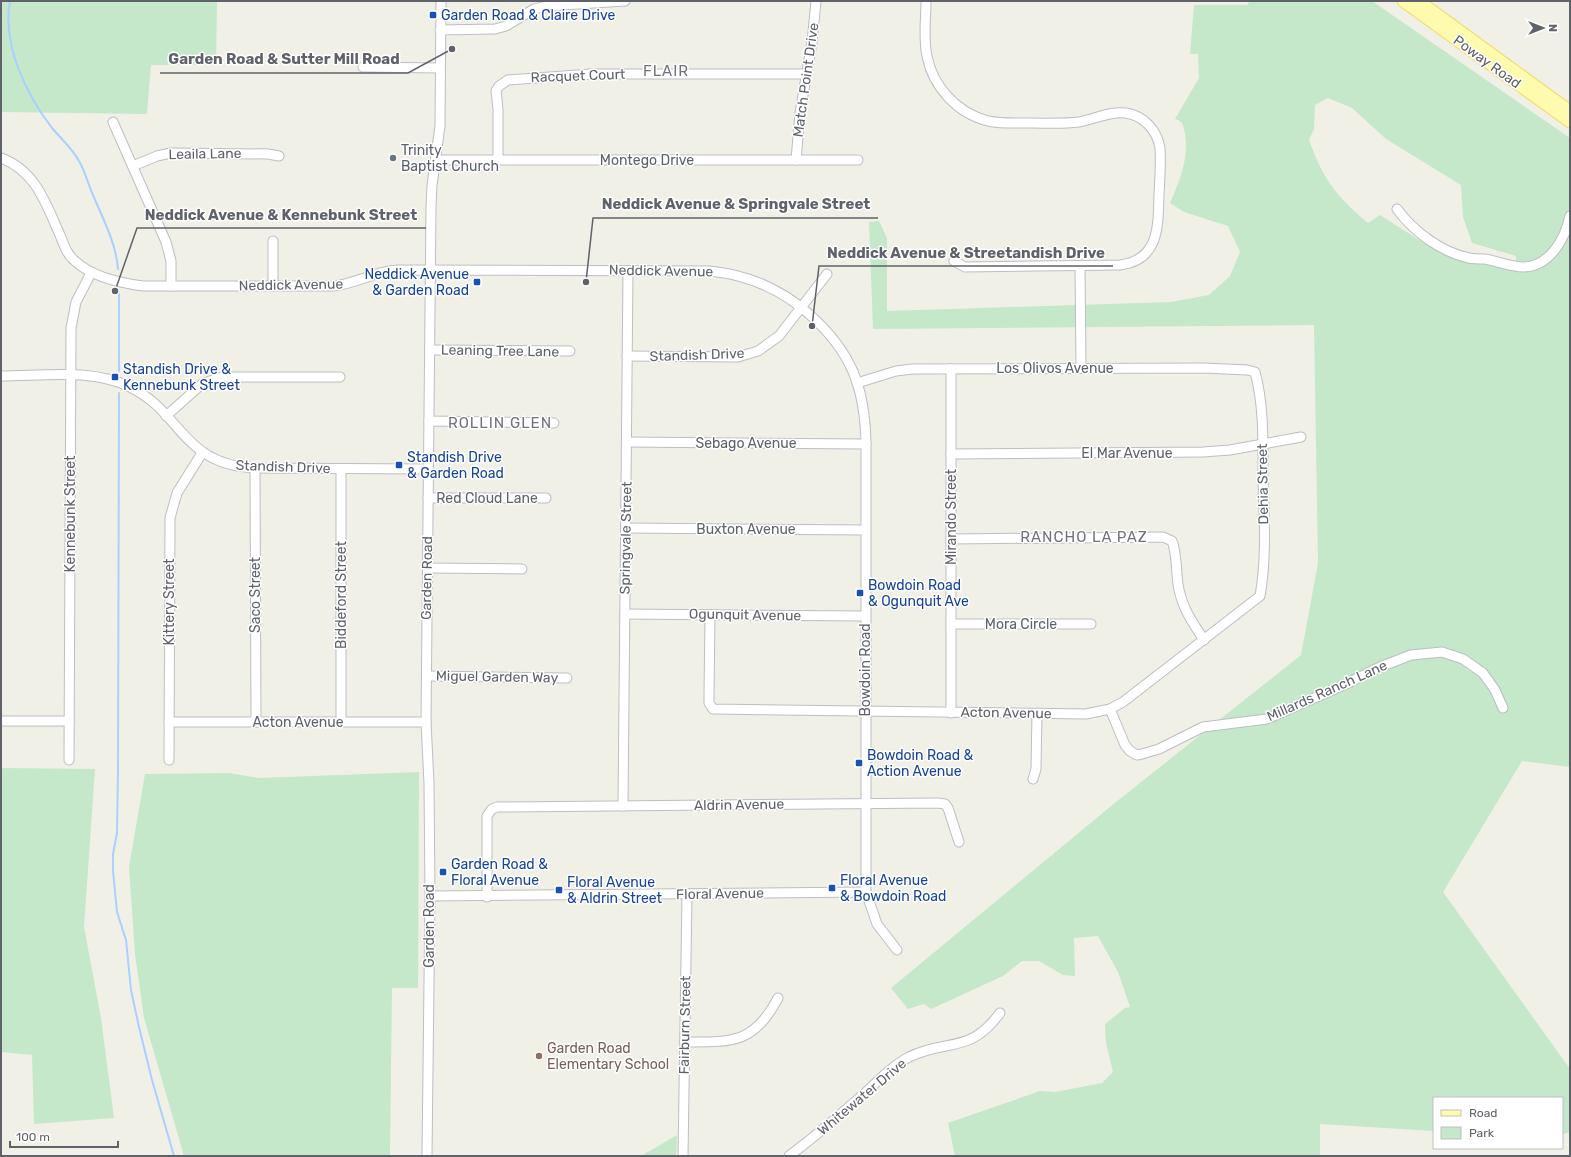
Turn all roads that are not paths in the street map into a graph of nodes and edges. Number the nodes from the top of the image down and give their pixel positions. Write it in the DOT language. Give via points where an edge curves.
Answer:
graph roads {
  1 [pos="440,1"];
  2 [pos="625,1"];
  3 [pos="816,1"];
  4 [pos="926,1"];
  5 [pos="1403,1"];
  6 [pos="1419,1"];
  7 [pos="578,2"];
  8 [pos="440,30"];
  9 [pos="363,68"];
  10 [pos="440,68"];
  11 [pos="806,74"];
  12 [pos="1570,111"];
  13 [pos="113,122"];
  14 [pos="1570,122"];
  15 [pos="279,156"];
  16 [pos="1,158"];
  17 [pos="436,160"];
  18 [pos="498,160"];
  19 [pos="796,160"];
  20 [pos="858,160"];
  21 [pos="133,166"];
  22 [pos="1397,209"];
  23 [pos="1570,216"];
  24 [pos="273,240"];
  25 [pos="954,261"];
  26 [pos="1080,266"];
  27 [pos="431,270"];
  28 [pos="628,271"];
  29 [pos="91,273"];
  30 [pos="827,274"];
  31 [pos="171,286"];
  32 [pos="273,286"];
  33 [pos="801,307"];
  34 [pos="430,350"];
  35 [pos="570,351"];
  36 [pos="628,356"];
  37 [pos="1081,368"];
  38 [pos="951,369"];
  39 [pos="1256,372"];
  40 [pos="71,375"];
  41 [pos="1,376"];
  42 [pos="340,377"];
  43 [pos="857,384"];
  44 [pos="166,416"];
  45 [pos="429,421"];
  46 [pos="554,423"];
  47 [pos="1301,437"];
  48 [pos="627,442"];
  49 [pos="866,444"];
  50 [pos="1263,445"];
  51 [pos="202,453"];
  52 [pos="951,454"];
  53 [pos="255,468"];
  54 [pos="341,469"];
  55 [pos="428,469"];
  56 [pos="428,498"];
  57 [pos="546,498"];
  58 [pos="626,528"];
  59 [pos="865,530"];
  60 [pos="951,539"];
  61 [pos="428,568"];
  62 [pos="522,569"];
  63 [pos="1260,596"];
  64 [pos="625,614"];
  65 [pos="710,615"];
  66 [pos="865,616"];
  67 [pos="951,624"];
  68 [pos="1092,624"];
  69 [pos="1204,640"];
  70 [pos="427,676"];
  71 [pos="567,678"];
  72 [pos="1503,708"];
  73 [pos="1110,709"];
  74 [pos="865,712"];
  75 [pos="951,712"];
  76 [pos="1037,713"];
  77 [pos="1,721"];
  78 [pos="69,721"];
  79 [pos="341,721"];
  80 [pos="169,722"];
  81 [pos="256,722"];
  82 [pos="426,722"];
  83 [pos="69,760"];
  84 [pos="169,760"];
  85 [pos="1033,779"];
  86 [pos="865,804"];
  87 [pos="623,806"];
  88 [pos="959,842"];
  89 [pos="866,892"];
  90 [pos="687,894"];
  91 [pos="430,896"];
  92 [pos="487,897"];
  93 [pos="897,950"];
  94 [pos="778,998"];
  95 [pos="1000,1013"];
  96 [pos="685,1042"];
  97 [pos="427,1156"];
  98 [pos="683,1156"];
  99 [pos="789,1156"];
  1 -- 8 [label="street, Garden Road"];
  2 -- 7 [label="street"];
  3 -- 11 [label="street, Match Point Drive"];
  4 -- 26 [label="street" via="926,50 931,70 943,91 963,110 984,120 1008,123 1063,123 1112,113 1132,114 1152,128 1159,142 1161,154 1157,231 1150,249 1140,258 1125,264"];
  5 -- 14 [label="main road, Poway Road"];
  6 -- 12 [label="main road, Poway Road"];
  7 -- 8 [label="street" via="541,7 496,29"];
  8 -- 10 [label="street, Garden Road"];
  9 -- 10 [label="street"];
  10 -- 17 [label="street, Garden Road" via="440,126"];
  11 -- 18 [label="street, Racquet Court" via="591,74 508,80 496,91"];
  11 -- 19 [label="street, Match Point Drive"];
  13 -- 21 [label="street"];
  15 -- 21 [label="street, Leaila Lane" via="179,153 163,155"];
  16 -- 29 [label="street, Neddick Avenue" via="20,168 32,179 70,256"];
  17 -- 18 [label="street, Montego Drive"];
  17 -- 27 [label="street, Garden Road" via="432,185"];
  18 -- 19 [label="street, Montego Drive"];
  19 -- 20 [label="street, Montego Drive"];
  21 -- 31 [label="street" via="166,242 171,262"];
  22 -- 23 [label="street" via="1408,224 1424,237 1454,253 1524,267 1546,258 1559,245"];
  24 -- 32 [label="street"];
  25 -- 26 [label="street" via="965,267"];
  26 -- 37 [label="street"];
  27 -- 28 [label="street, Neddick Avenue"];
  27 -- 32 [label="street, Neddick Avenue" via="391,270 340,286"];
  27 -- 34 [label="street, Garden Road"];
  28 -- 33 [label="street, Neddick Avenue" via="710,271 734,274 770,287"];
  28 -- 36 [label="street, Springvale Street"];
  29 -- 31 [label="street, Neddick Avenue" via="131,284"];
  29 -- 40 [label="street, Kennebunk Street" via="76,302 72,319"];
  30 -- 33 [label="street, Standish Drive"];
  31 -- 32 [label="street, Neddick Avenue"];
  33 -- 36 [label="street, Standish Drive" via="778,336 758,351 738,357"];
  33 -- 43 [label="street, Bowdoin Road" via="835,340 847,358"];
  34 -- 35 [label="street, Leaning Tree Lane"];
  34 -- 45 [label="street, Garden Road"];
  36 -- 48 [label="street, Springvale Street"];
  37 -- 38 [label="street, Los Olivos Avenue"];
  37 -- 39 [label="street, Los Olivos Avenue" via="1214,368"];
  38 -- 43 [label="street, Los Olivos Avenue" via="904,369"];
  38 -- 52 [label="street, Mirando Street"];
  39 -- 50 [label="street, Dehia Street"];
  40 -- 41 [label="street, Standish Drive"];
  40 -- 44 [label="street, Standish Drive" via="102,378 126,385 147,398"];
  40 -- 78 [label="street, Kennebunk Street"];
  42 -- 44 [label="street" via="221,377 202,384"];
  43 -- 49 [label="street, Bowdoin Road" via="863,407"];
  44 -- 51 [label="street, Standish Drive"];
  45 -- 46 [label="street"];
  45 -- 55 [label="street, Garden Road"];
  47 -- 50 [label="street, El Mar Avenue"];
  48 -- 49 [label="street, Sebago Avenue"];
  48 -- 58 [label="street, Springvale Street"];
  49 -- 59 [label="street, Bowdoin Road"];
  50 -- 52 [label="street, El Mar Avenue" via="1203,452"];
  50 -- 63 [label="street, Dehia Street" via="1263,578"];
  51 -- 53 [label="street, Standish Drive" via="225,464"];
  51 -- 80 [label="street, Kittery Street" via="177,493 170,518"];
  52 -- 60 [label="street, Mirando Street"];
  53 -- 54 [label="street, Standish Drive"];
  53 -- 81 [label="street, Saco Street"];
  54 -- 55 [label="street, Standish Drive"];
  54 -- 79 [label="street, Biddeford Street"];
  55 -- 56 [label="street, Garden Road"];
  56 -- 57 [label="street, Red Cloud Lane"];
  56 -- 61 [label="street, Garden Road"];
  58 -- 59 [label="street, Buxton Avenue"];
  58 -- 64 [label="street, Springvale Street"];
  59 -- 66 [label="street, Bowdoin Road"];
  60 -- 67 [label="street, Mirando Street"];
  60 -- 69 [label="street" via="1163,537 1172,541 1175,548 1178,586 1183,605"];
  61 -- 62 [label="street"];
  61 -- 70 [label="street, Garden Road"];
  63 -- 69 [label="street, Acton Avenue"];
  64 -- 65 [label="street, Ogunquit Avenue"];
  64 -- 87 [label="street, Springvale Street"];
  65 -- 66 [label="street, Ogunquit Avenue"];
  65 -- 74 [label="street, Acton Avenue" via="709,703 713,710"];
  66 -- 74 [label="street, Bowdoin Road"];
  67 -- 68 [label="street, Mora Circle"];
  67 -- 75 [label="street, Mirando Street"];
  69 -- 73 [label="street, Acton Avenue" via="1123,702"];
  70 -- 71 [label="street, Miguel Garden Way"];
  70 -- 82 [label="street, Garden Road"];
  72 -- 73 [label="street, Millards Ranch Lane" via="1483,673 1463,658 1442,652 1411,656 1380,667 1267,719 1203,727 1159,749 1142,754 1130,751 1125,745"];
  73 -- 76 [label="street, Acton Avenue" via="1086,714"];
  74 -- 75 [label="street, Acton Avenue"];
  74 -- 86 [label="street, Bowdoin Road"];
  75 -- 76 [label="street, Acton Avenue"];
  76 -- 85 [label="street" via="1036,769"];
  77 -- 78 [label="street"];
  78 -- 83 [label="street, Kennebunk Street"];
  79 -- 81 [label="street, Acton Avenue"];
  79 -- 82 [label="street, Acton Avenue"];
  80 -- 81 [label="street, Acton Avenue"];
  80 -- 84 [label="street, Kittery Street"];
  82 -- 91 [label="street, Garden Road"];
  86 -- 87 [label="street, Aldrin Avenue"];
  86 -- 88 [label="street, Aldrin Avenue" via="945,804"];
  86 -- 89 [label="street, Bowdoin Road"];
  87 -- 92 [label="street, Aldrin Avenue" via="492,808 487,816"];
  89 -- 90 [label="street, Floral Avenue"];
  89 -- 93 [label="street, Bowdoin Road" via="877,924"];
  90 -- 92 [label="street, Floral Avenue"];
  90 -- 96 [label="street, Fairburn Street"];
  91 -- 92 [label="street, Floral Avenue"];
  91 -- 97 [label="street, Garden Road"];
  94 -- 96 [label="street" via="769,1014 746,1036 727,1042"];
  95 -- 99 [label="street, Whitewater Drive" via="989,1027 973,1038 927,1050 902,1062"];
  96 -- 98 [label="street, Fairburn Street"];
}
